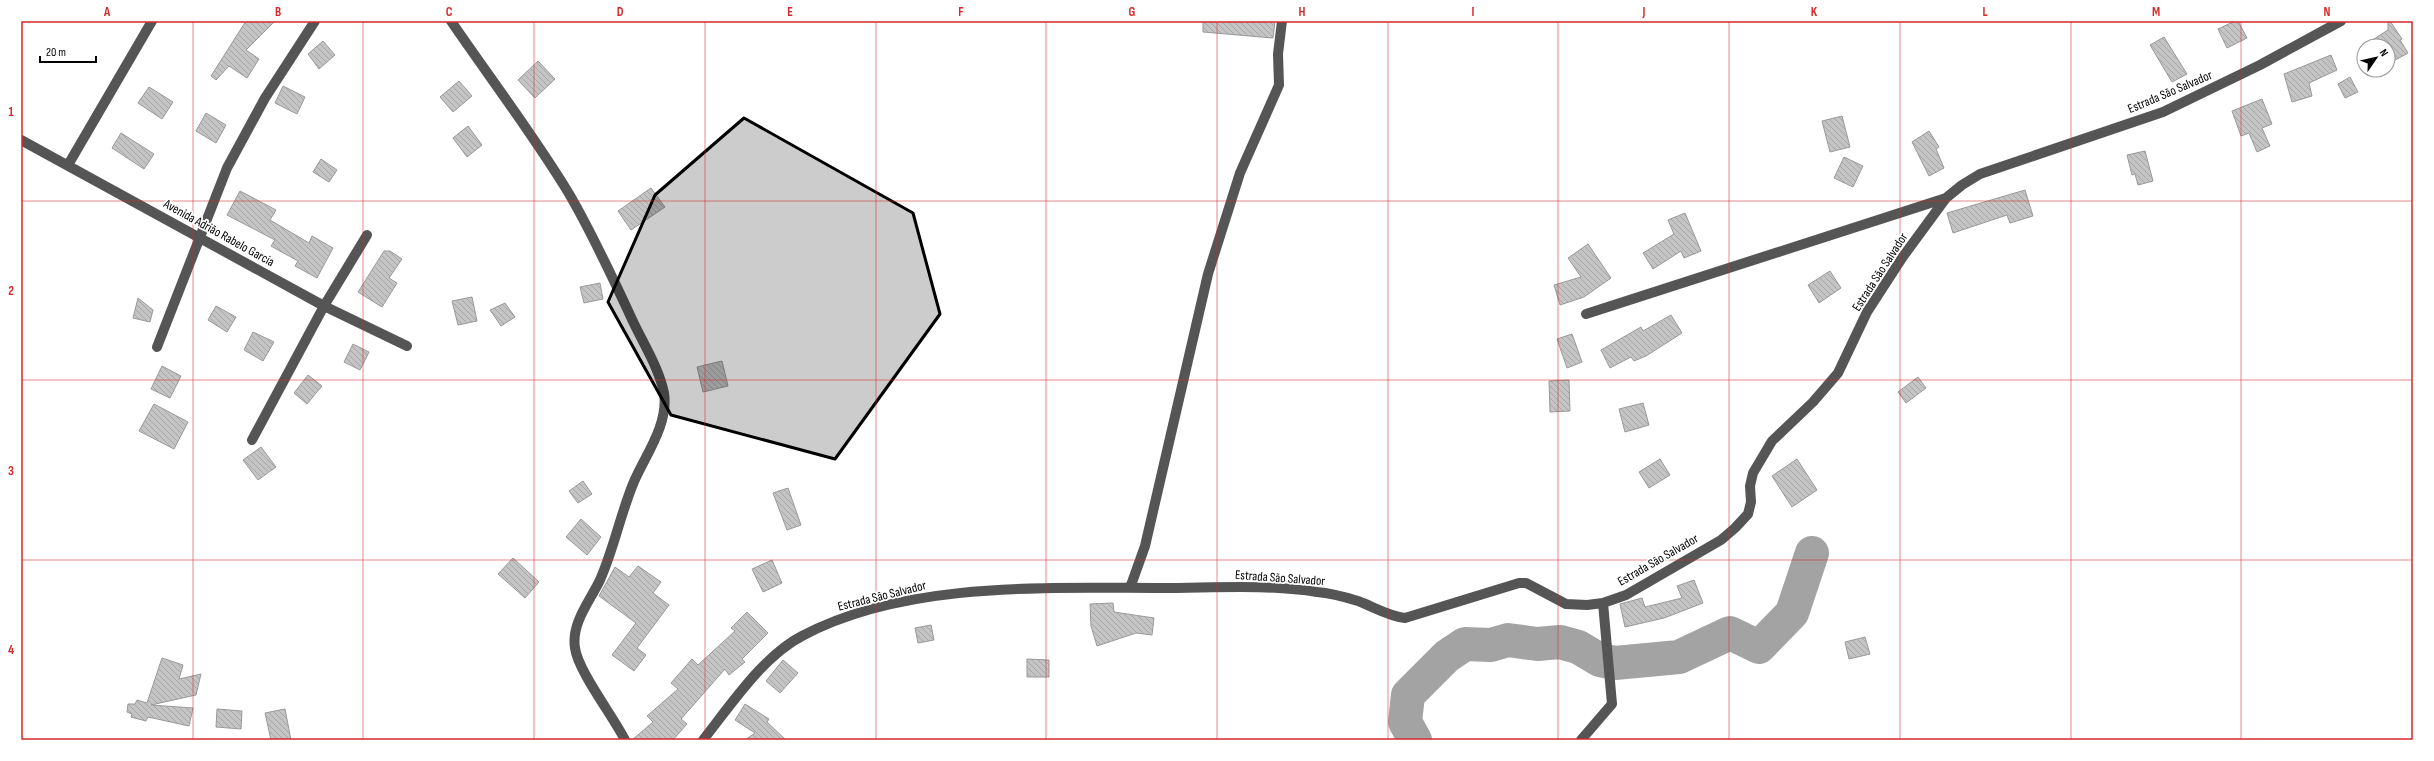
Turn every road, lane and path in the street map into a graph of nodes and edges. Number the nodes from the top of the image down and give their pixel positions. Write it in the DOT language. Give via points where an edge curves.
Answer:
graph roads {
  1 [pos="152,21"];
  2 [pos="315,21"];
  3 [pos="451,21"];
  4 [pos="1282,21"];
  5 [pos="2341,21"];
  6 [pos="21,140"];
  7 [pos="68,165"];
  8 [pos="1946,198"];
  9 [pos="367,235"];
  10 [pos="199,236"];
  11 [pos="324,306"];
  12 [pos="1586,314"];
  13 [pos="407,346"];
  14 [pos="157,347"];
  15 [pos="252,440"];
  16 [pos="1130,588"];
  17 [pos="1603,603"];
  18 [pos="625,740"];
  19 [pos="703,740"];
  20 [pos="1581,740"];
  1 -- 7 [label="street"];
  2 -- 10 [label="street" via="265,98 227,168"];
  3 -- 18 [label="street" via="568,192 608,269 656,370 664,393 664,408 658,432 632,485 614,549 599,583 580,616 576,631 575,647 580,663"];
  4 -- 16 [label="street" via="1278,54 1279,85 1240,172 1208,274 1145,546"];
  5 -- 8 [label="street, Estrada São Salvador" via="2260,65 2163,112 1980,174"];
  6 -- 7 [label="street, Avenida Adrião Rabelo Garcia"];
  7 -- 10 [label="street, Avenida Adrião Rabelo Garcia"];
  8 -- 12 [label="street"];
  8 -- 17 [label="street, Estrada São Salvador" via="1867,312 1838,373 1813,402 1772,441 1758,461 1750,486 1751,502 1748,514 1721,540 1626,595"];
  9 -- 11 [label="street"];
  10 -- 11 [label="street, Avenida Adrião Rabelo Garcia"];
  10 -- 14 [label="street"];
  11 -- 13 [label="street, Avenida Adrião Rabelo Garcia"];
  11 -- 15 [label="street"];
  16 -- 17 [label="street, Estrada São Salvador" via="1266,588 1318,592 1357,601 1404,618 1519,582 1566,604"];
  16 -- 19 [label="street, Estrada São Salvador" via="993,591 925,596 848,615 801,636 776,656 747,685"];
  17 -- 20 [label="street" via="1612,704"];
}
